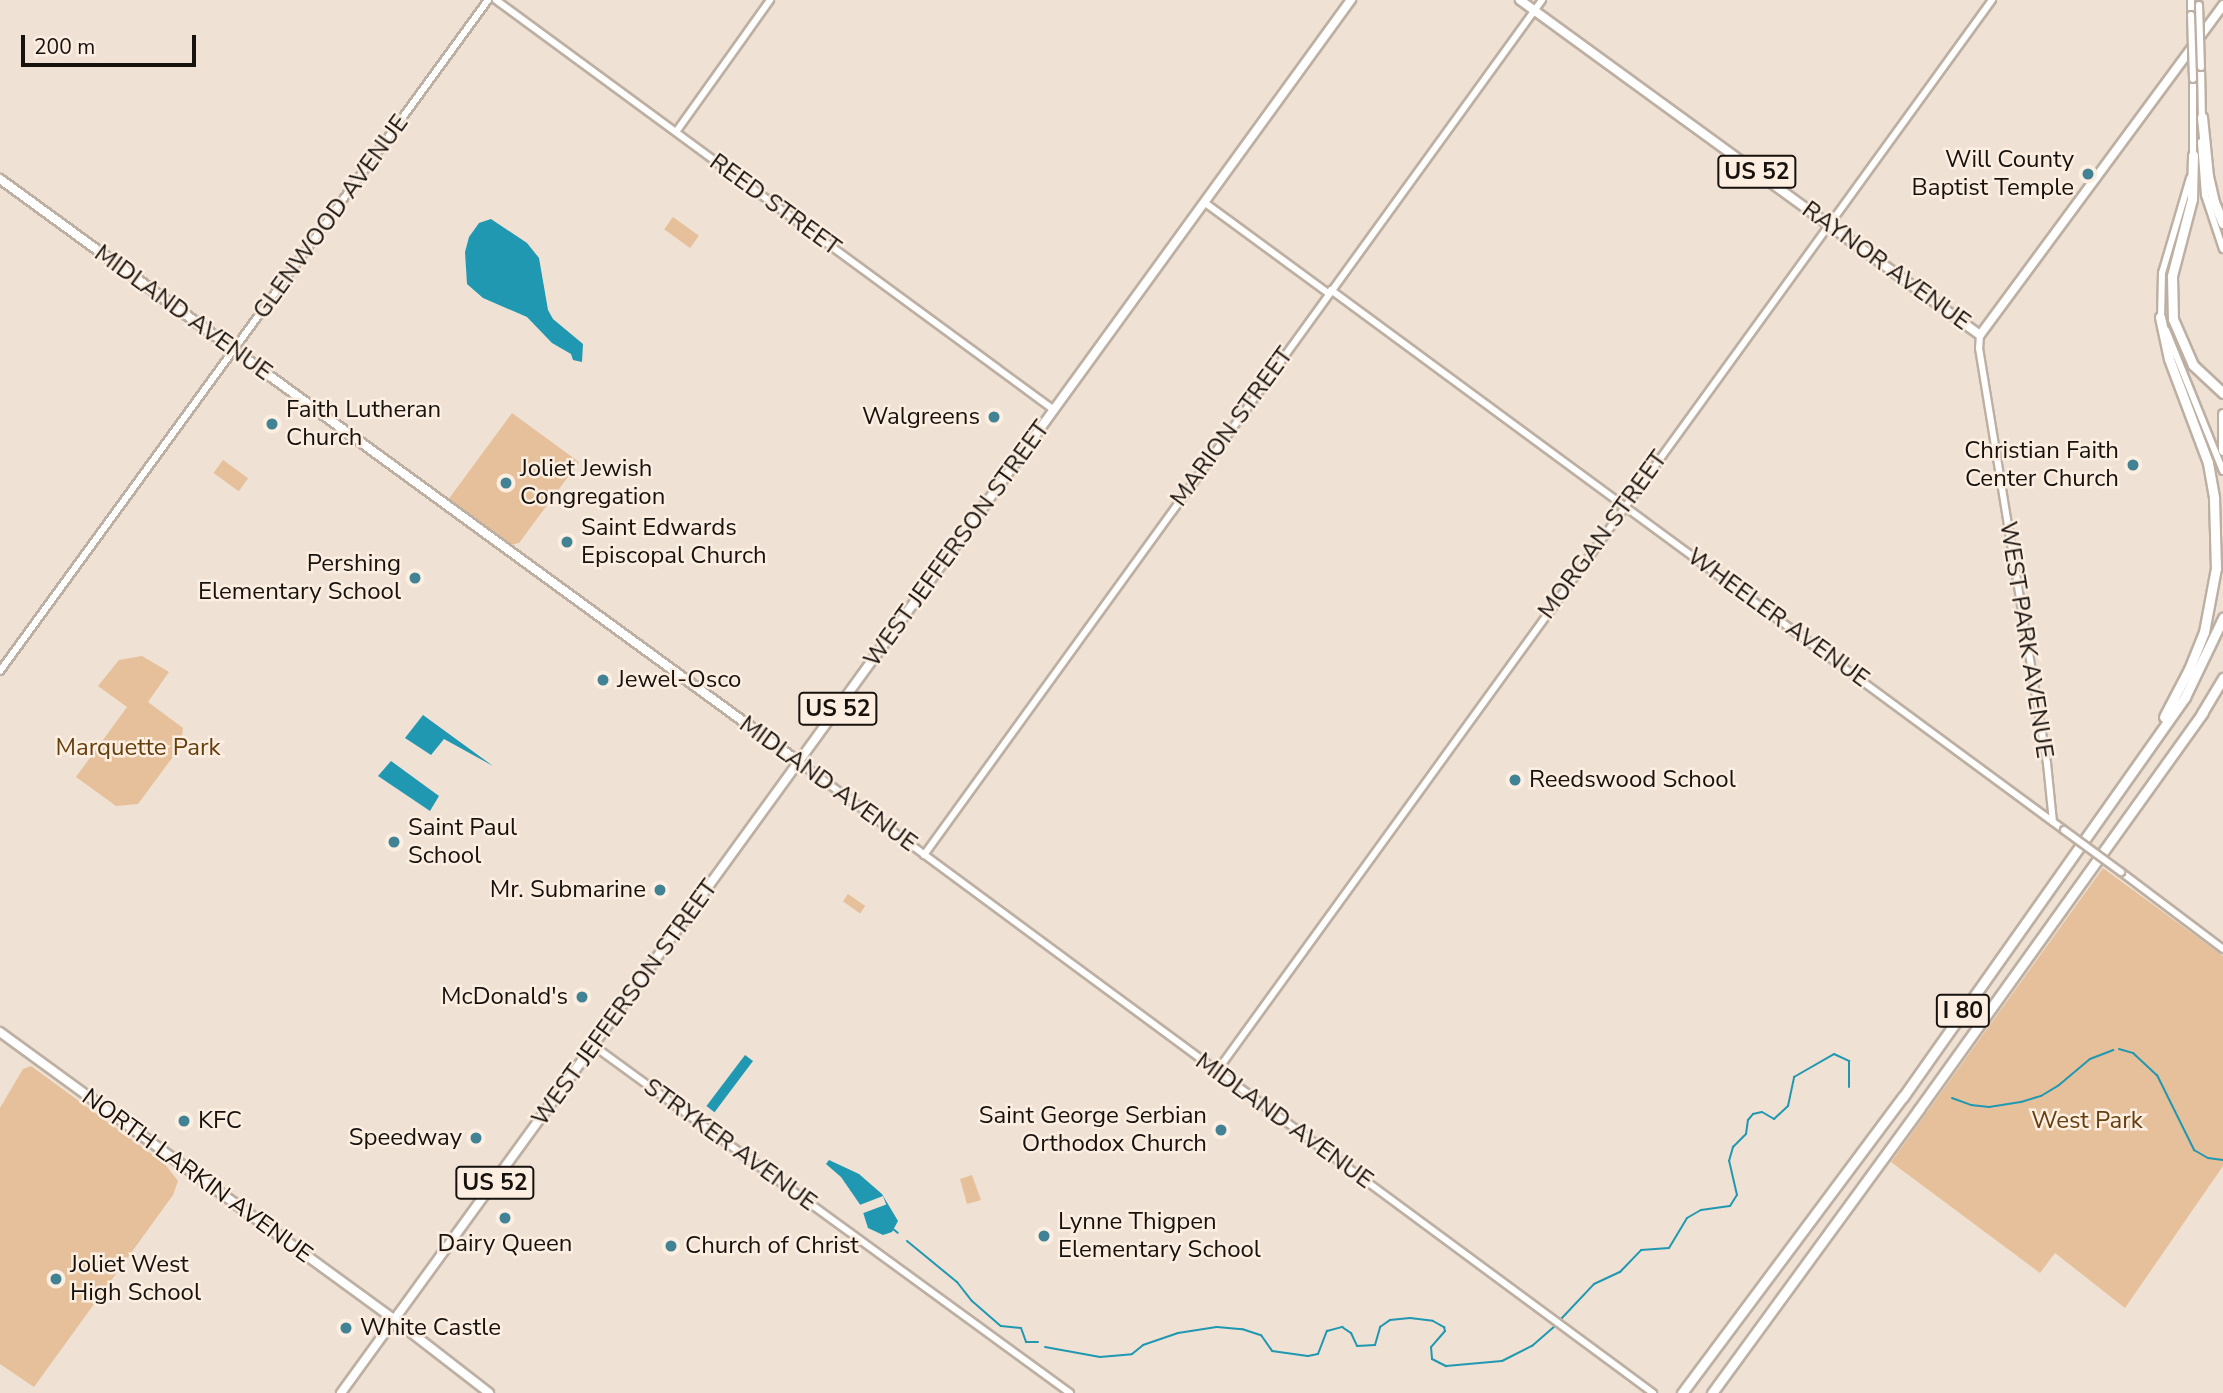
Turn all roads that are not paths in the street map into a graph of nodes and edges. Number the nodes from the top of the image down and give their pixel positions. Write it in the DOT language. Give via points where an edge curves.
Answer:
graph roads {
  1 [pos="488,0"];
  2 [pos="496,0"];
  3 [pos="770,0"];
  4 [pos="1351,0"];
  5 [pos="1520,0"];
  6 [pos="1542,0"];
  7 [pos="1992,0"];
  8 [pos="2191,0"];
  9 [pos="2199,2"];
  10 [pos="2223,5"];
  11 [pos="1534,10"];
  12 [pos="2202,117"];
  13 [pos="676,132"];
  14 [pos="2193,155"];
  15 [pos="0,179"];
  16 [pos="1204,202"];
  17 [pos="1827,223"];
  18 [pos="2223,223"];
  19 [pos="2223,249"];
  20 [pos="1329,292"];
  21 [pos="2160,317"];
  22 [pos="1980,335"];
  23 [pos="234,351"];
  24 [pos="2223,393"];
  25 [pos="1054,410"];
  26 [pos="2223,414"];
  27 [pos="2223,450"];
  28 [pos="2223,471"];
  29 [pos="1624,505"];
  30 [pos="2223,618"];
  31 [pos="0,671"];
  32 [pos="2223,678"];
  33 [pos="799,762"];
  34 [pos="2122,783"];
  35 [pos="2053,822"];
  36 [pos="924,855"];
  37 [pos="2223,948"];
  38 [pos="0,1032"];
  39 [pos="594,1046"];
  40 [pos="1217,1071"];
  41 [pos="395,1320"];
  42 [pos="1683,1392"];
  43 [pos="341,1393"];
  44 [pos="489,1393"];
  45 [pos="1070,1393"];
  46 [pos="1653,1393"];
  47 [pos="1712,1393"];
  1 -- 23 [label="street, GLENWOOD AVENUE"];
  2 -- 13 [label="street, REED STREET"];
  3 -- 13 [label="street"];
  4 -- 16 [label="main road, WEST JEFFERSON STREET / US 52"];
  5 -- 11 [label="main road, RAYNOR AVENUE / US 52"];
  6 -- 11 [label="street, MARION STREET"];
  7 -- 17 [label="street, MORGAN STREET"];
  8 -- 14 [label="street, bridge"];
  9 -- 12 [label="street, bridge"];
  10 -- 22 [label="main road"];
  11 -- 17 [label="main road, RAYNOR AVENUE / US 52"];
  11 -- 20 [label="street, MARION STREET"];
  12 -- 18 [label="highway" via="2208,176"];
  12 -- 19 [label="street" via="2205,195"];
  13 -- 25 [label="street, REED STREET"];
  14 -- 21 [label="street" via="2162,274"];
  14 -- 24 [label="highway" via="2192,199 2172,276 2173,319 2193,365"];
  15 -- 23 [label="main road, MIDLAND AVENUE"];
  16 -- 20 [label="street, WHEELER AVENUE"];
  16 -- 25 [label="main road, WEST JEFFERSON STREET / US 52"];
  17 -- 22 [label="main road, RAYNOR AVENUE / US 52"];
  17 -- 29 [label="street, MORGAN STREET"];
  20 -- 29 [label="street, WHEELER AVENUE"];
  20 -- 36 [label="street, MARION STREET"];
  21 -- 28 [label="street"];
  21 -- 34 [label="highway" via="2169,359 2208,463 2216,568 2204,632 2189,669 2172,705"];
  22 -- 35 [label="street, WEST PARK AVENUE"];
  23 -- 31 [label="street, GLENWOOD AVENUE"];
  23 -- 33 [label="main road, MIDLAND AVENUE"];
  25 -- 33 [label="main road, WEST JEFFERSON STREET / US 52"];
  26 -- 27 [label="highway"];
  29 -- 35 [label="street, WHEELER AVENUE"];
  29 -- 40 [label="street, MORGAN STREET"];
  30 -- 34 [label="highway, I 80" via="2185,697"];
  32 -- 47 [label="highway, I 80"];
  33 -- 36 [label="street, MIDLAND AVENUE"];
  33 -- 39 [label="main road, WEST JEFFERSON STREET / US 52"];
  34 -- 42 [label="highway, I 80" via="1903,1097"];
  35 -- 37 [label="street, WHEELER AVENUE, bridge"];
  36 -- 40 [label="street, MIDLAND AVENUE"];
  38 -- 41 [label="main road, NORTH LARKIN AVENUE"];
  39 -- 41 [label="main road, WEST JEFFERSON STREET / US 52"];
  39 -- 45 [label="street, STRYKER AVENUE"];
  40 -- 46 [label="street, MIDLAND AVENUE"];
  41 -- 43 [label="main road, WEST JEFFERSON STREET / US 52"];
  41 -- 44 [label="main road, NORTH LARKIN AVENUE"];
}
